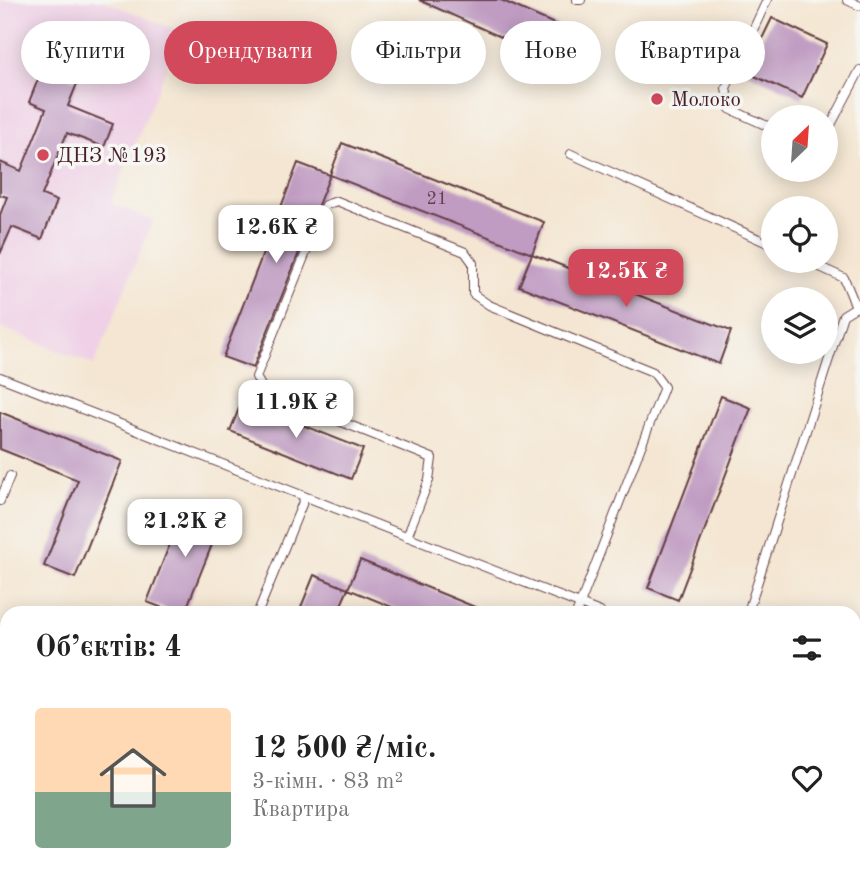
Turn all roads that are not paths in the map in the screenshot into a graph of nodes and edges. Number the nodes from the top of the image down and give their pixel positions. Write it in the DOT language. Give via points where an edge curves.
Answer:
graph roads {
  1 [pos="767,0"];
  2 [pos="847,0"];
  3 [pos="860,6"];
  4 [pos="860,71"];
  5 [pos="838,112"];
  6 [pos="761,123"];
  7 [pos="571,154"];
  8 [pos="761,240"];
  9 [pos="833,273"];
  10 [pos="858,308"];
  11 [pos="0,377"];
  12 [pos="10,475"];
  13 [pos="305,497"];
  14 [pos="0,501"];
  15 [pos="407,537"];
  16 [pos="260,606"];
  17 [pos="571,606"];
  18 [pos="579,606"];
  19 [pos="750,606"];
  1 -- 6 [label="lane" via="726,88 730,109"];
  2 -- 3 [label="lane"];
  4 -- 5 [label="lane"];
  7 -- 8 [label="lane"];
  9 -- 10 [label="lane" via="844,278"];
  10 -- 19 [label="lane" via="843,315"];
  11 -- 13 [label="lane"];
  12 -- 14 [label="lane"];
  13 -- 15 [label="lane"];
  13 -- 16 [label="lane"];
  15 -- 17 [label="lane"];
  15 -- 18 [label="lane" via="429,480 432,458 264,391 256,377 325,205 337,201 465,252 473,262 473,294 489,305 653,372 664,387"];
}
